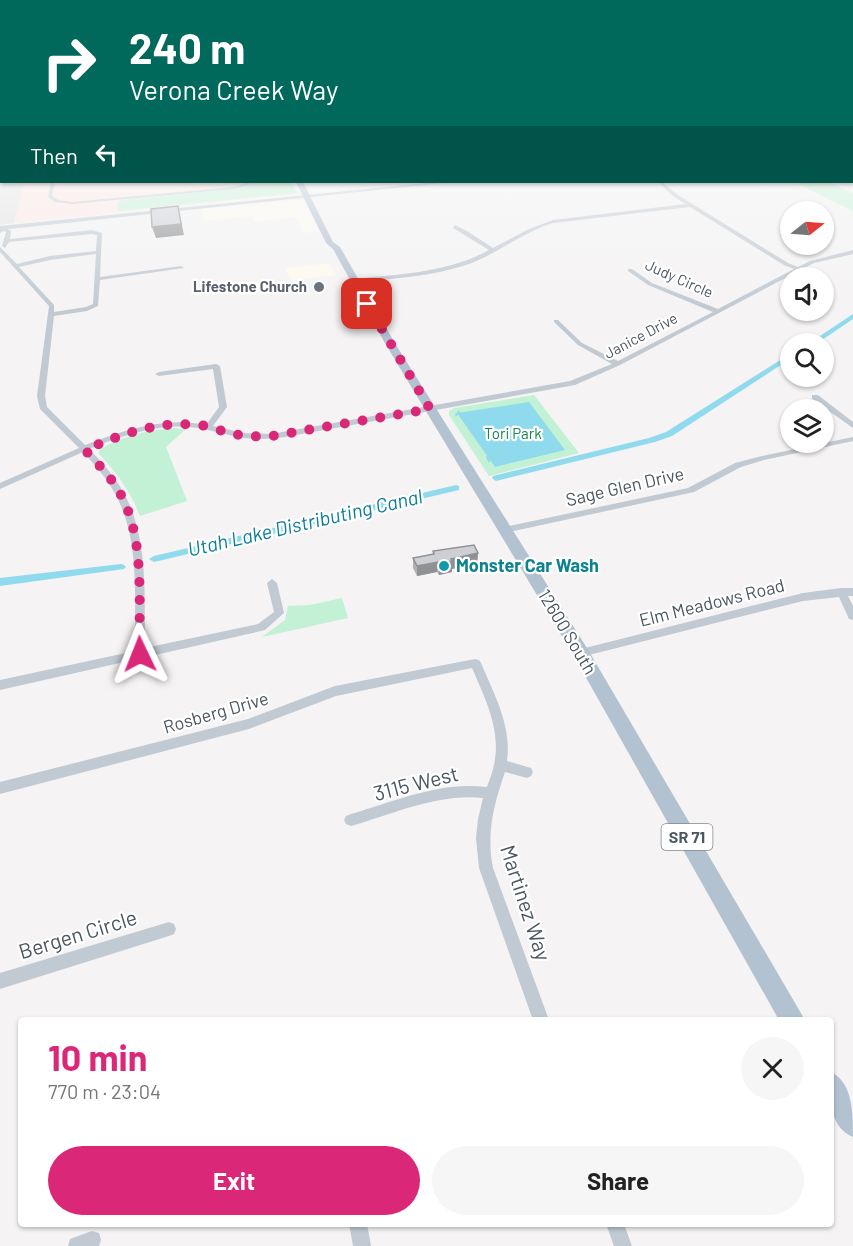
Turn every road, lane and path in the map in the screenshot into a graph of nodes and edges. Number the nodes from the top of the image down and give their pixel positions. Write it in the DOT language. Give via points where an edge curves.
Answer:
graph roads {
  1 [pos="51,191"];
  2 [pos="205,191"];
  3 [pos="306,191"];
  4 [pos="309,191"];
  5 [pos="359,191"];
  6 [pos="670,191"];
  7 [pos="310,196"];
  8 [pos="113,201"];
  9 [pos="691,205"];
  10 [pos="112,216"];
  11 [pos="455,227"];
  12 [pos="1,229"];
  13 [pos="7,241"];
  14 [pos="0,250"];
  15 [pos="493,250"];
  16 [pos="99,252"];
  17 [pos="853,252"];
  18 [pos="15,266"];
  19 [pos="794,267"];
  20 [pos="804,267"];
  21 [pos="630,270"];
  22 [pos="183,278"];
  23 [pos="98,279"];
  24 [pos="780,279"];
  25 [pos="354,281"];
  26 [pos="717,311"];
  27 [pos="53,314"];
  28 [pos="556,321"];
  29 [pos="618,364"];
  30 [pos="159,374"];
  31 [pos="815,397"];
  32 [pos="430,409"];
  33 [pos="209,426"];
  34 [pos="853,426"];
  35 [pos="853,439"];
  36 [pos="85,450"];
  37 [pos="0,486"];
  38 [pos="505,530"];
  39 [pos="272,583"];
  40 [pos="841,592"];
  41 [pos="853,592"];
  42 [pos="853,616"];
  43 [pos="140,654"];
  44 [pos="581,654"];
  45 [pos="475,663"];
  46 [pos="0,685"];
  47 [pos="501,765"];
  48 [pos="527,772"];
  49 [pos="0,788"];
  50 [pos="491,793"];
  51 [pos="351,820"];
  52 [pos="169,929"];
  53 [pos="0,981"];
  54 [pos="540,1017"];
  55 [pos="791,1017"];
  56 [pos="834,1090"];
  57 [pos="853,1123"];
  58 [pos="359,1227"];
  59 [pos="616,1227"];
  60 [pos="362,1246"];
  61 [pos="623,1246"];
  1 -- 8 [label="street" via="50,196 57,201"];
  2 -- 8 [label="street"];
  3 -- 7 [label="main road, 12600 South / SR 71"];
  4 -- 7 [label="main road, 12600 South / SR 71"];
  5 -- 7 [label="main road"];
  6 -- 9 [label="street"];
  7 -- 10 [label="main road"];
  7 -- 25 [label="main road, 12600 South / SR 71" via="330,243"];
  8 -- 10 [label="street"];
  9 -- 15 [label="street" via="548,223"];
  9 -- 19 [label="street"];
  10 -- 12 [label="main road"];
  11 -- 15 [label="street"];
  12 -- 13 [label="street" via="9,232"];
  13 -- 14 [label="street"];
  13 -- 16 [label="street" via="96,232 100,235"];
  14 -- 18 [label="street"];
  15 -- 25 [label="street" via="452,267"];
  16 -- 18 [label="street"];
  16 -- 23 [label="street"];
  17 -- 20 [label="street, Janice Drive"];
  18 -- 27 [label="street" via="47,298"];
  21 -- 26 [label="street, Judy Circle" via="655,286"];
  22 -- 23 [label="street" via="181,266"];
  23 -- 27 [label="street" via="94,306"];
  24 -- 26 [label="street, Janice Drive"];
  25 -- 32 [label="main road, 12600 South / SR 71"];
  26 -- 29 [label="street, Janice Drive"];
  27 -- 36 [label="street" via="41,396 43,407"];
  28 -- 29 [label="street" via="580,344"];
  29 -- 32 [label="street, Janice Drive" via="562,386"];
  30 -- 33 [label="street" via="216,366 223,407"];
  31 -- 34 [label="street"];
  32 -- 33 [label="street, Janice Drive" via="266,437"];
  32 -- 38 [label="main road, 12600 South / SR 71"];
  33 -- 36 [label="street, Janice Drive" via="157,425"];
  35 -- 38 [label="street, Sage Glen Drive" via="738,465 691,490"];
  36 -- 37 [label="street, Janice Drive"];
  36 -- 43 [label="street" via="121,494 132,522 138,563"];
  38 -- 44 [label="main road, 12600 South / SR 71"];
  39 -- 43 [label="street" via="279,613 261,627"];
  40 -- 41 [label="street, Elm Meadows Road"];
  40 -- 42 [label="street"];
  40 -- 44 [label="street, Elm Meadows Road" via="803,597"];
  43 -- 46 [label="street"];
  44 -- 55 [label="main road, 12600 South / SR 71"];
  45 -- 47 [label="street, Martinez Way" via="499,721"];
  45 -- 49 [label="street, Rosberg Drive" via="335,691 249,724"];
  47 -- 48 [label="street"];
  47 -- 50 [label="street, Martinez Way"];
  50 -- 51 [label="street, 3115 West" via="453,792"];
  50 -- 54 [label="street, Martinez Way" via="484,816 482,852"];
  52 -- 53 [label="street, Bergen Circle"];
  56 -- 57 [label="main road"];
  58 -- 60 [label="street"];
  59 -- 61 [label="street"];
}
